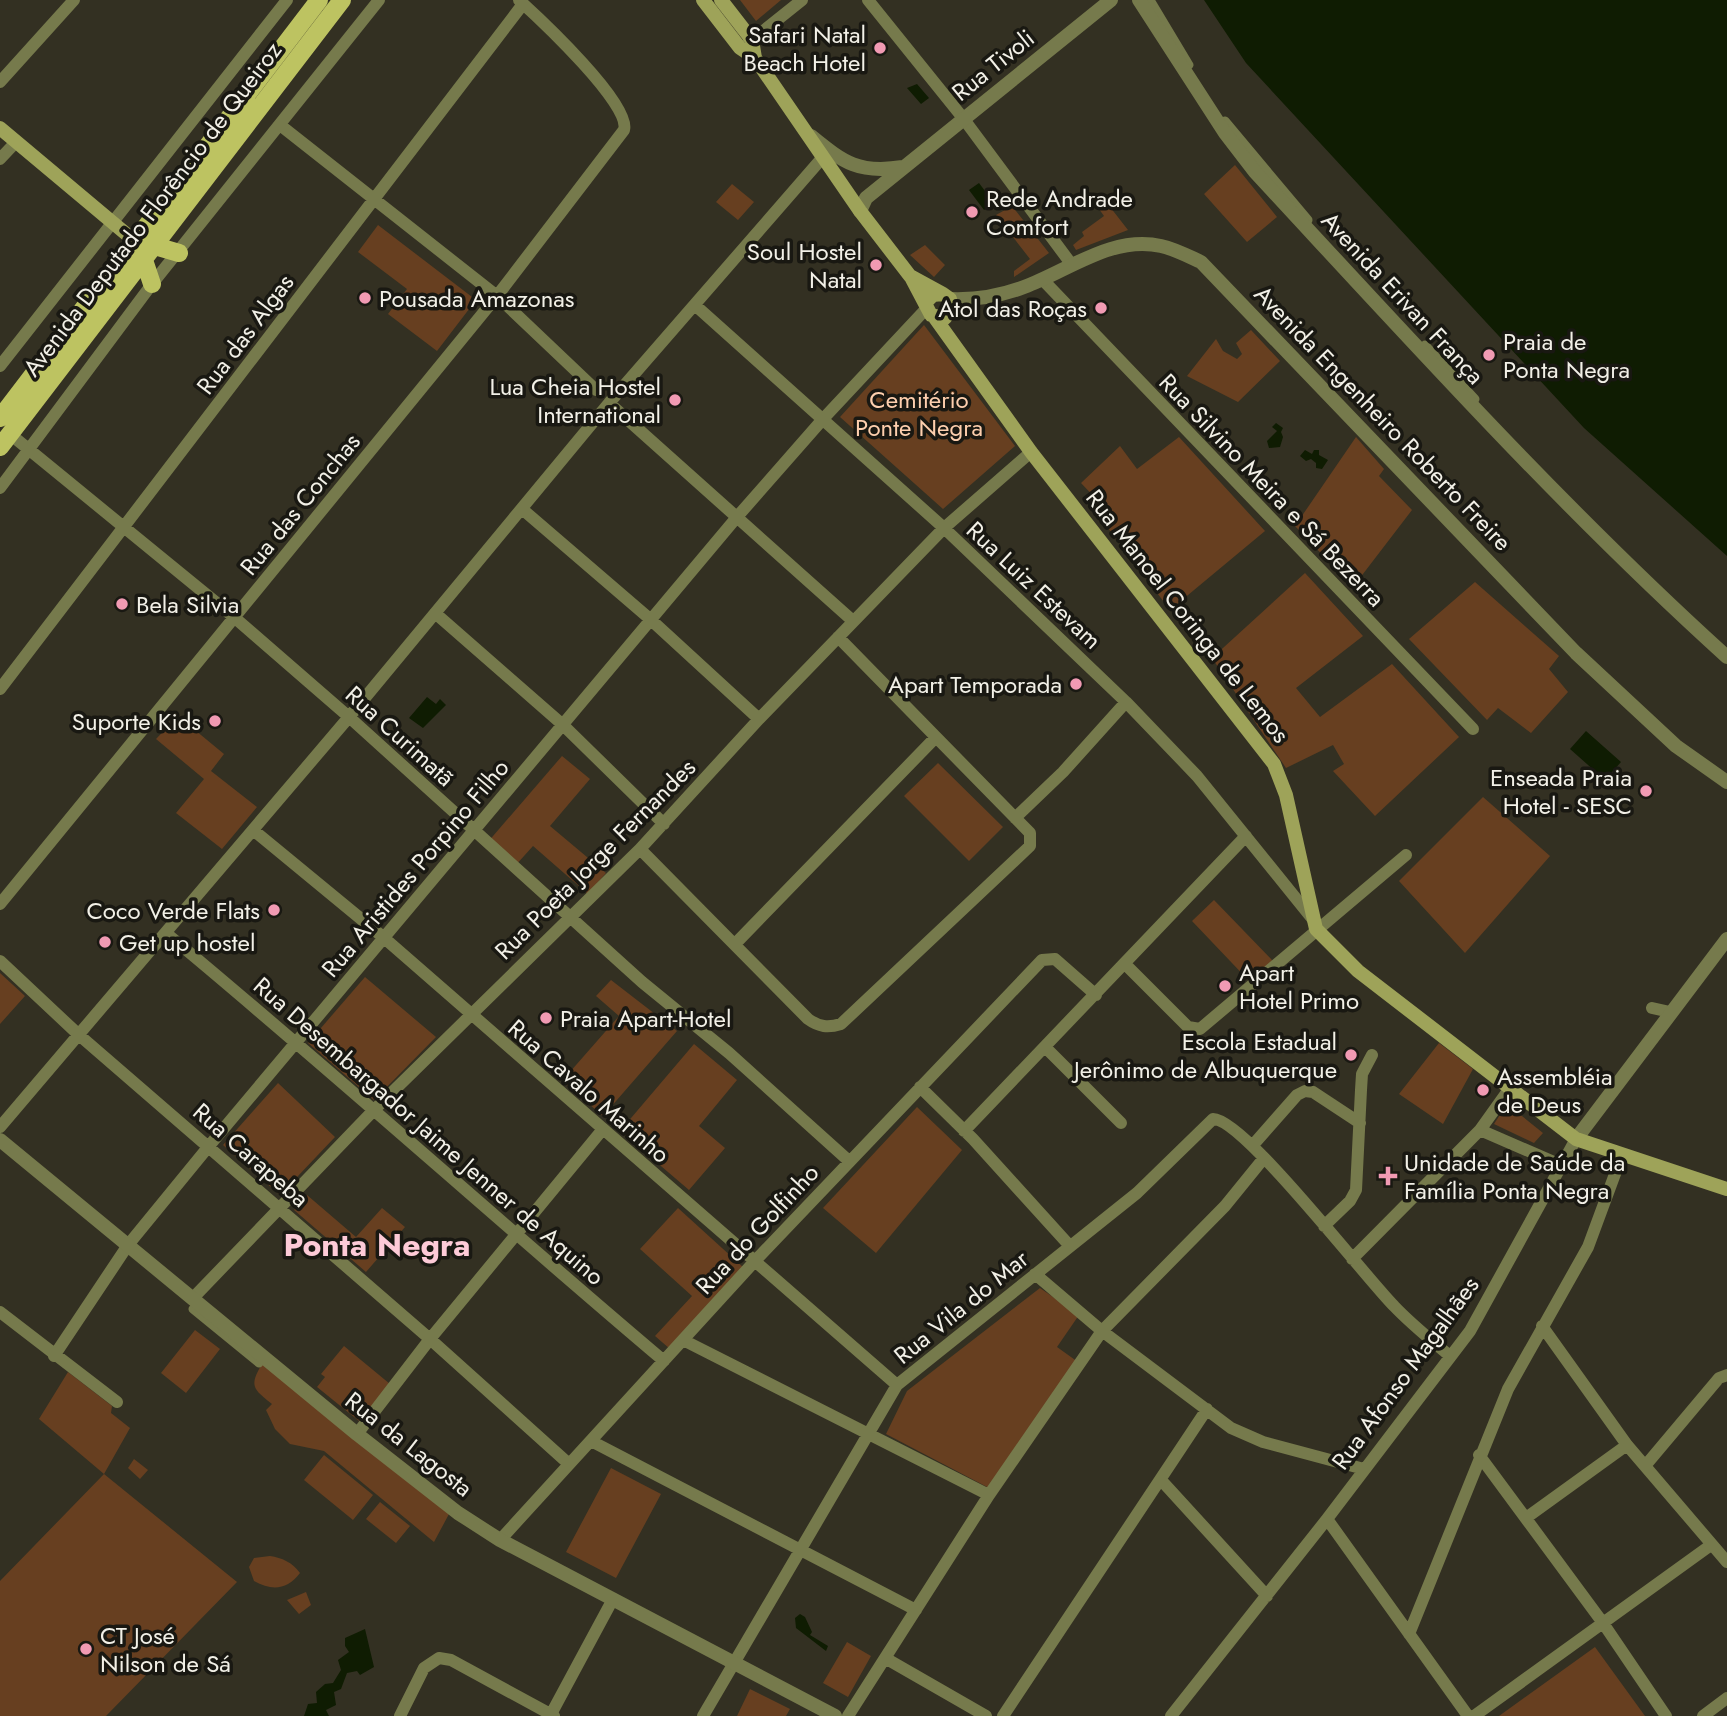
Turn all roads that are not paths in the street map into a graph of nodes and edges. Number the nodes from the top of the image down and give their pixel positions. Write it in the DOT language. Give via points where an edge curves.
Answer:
graph roads {
  1 [pos="74,0"];
  2 [pos="319,0"];
  3 [pos="342,0"];
  4 [pos="379,0"];
  5 [pos="703,0"];
  6 [pos="722,0"];
  7 [pos="802,0"];
  8 [pos="868,0"];
  9 [pos="1111,0"];
  10 [pos="1140,0"];
  11 [pos="1150,0"];
  12 [pos="282,2"];
  13 [pos="521,2"];
  14 [pos="303,23"];
  15 [pos="746,44"];
  16 [pos="0,82"];
  17 [pos="963,118"];
  18 [pos="280,125"];
  19 [pos="0,128"];
  20 [pos="806,132"];
  21 [pos="16,142"];
  22 [pos="823,158"];
  23 [pos="0,159"];
  24 [pos="904,167"];
  25 [pos="375,197"];
  26 [pos="860,211"];
  27 [pos="111,222"];
  28 [pos="134,240"];
  29 [pos="150,253"];
  30 [pos="179,253"];
  31 [pos="1072,265"];
  32 [pos="910,276"];
  33 [pos="1042,279"];
  34 [pos="152,284"];
  35 [pos="497,296"];
  36 [pos="947,296"];
  37 [pos="696,306"];
  38 [pos="933,312"];
  39 [pos="0,366"];
  40 [pos="596,390"];
  41 [pos="609,403"];
  42 [pos="0,418"];
  43 [pos="823,419"];
  44 [pos="5,440"];
  45 [pos="28,452"];
  46 [pos="1031,452"];
  47 [pos="0,488"];
  48 [pos="522,509"];
  49 [pos="737,517"];
  50 [pos="944,528"];
  51 [pos="123,529"];
  52 [pos="435,613"];
  53 [pos="234,618"];
  54 [pos="650,619"];
  55 [pos="853,621"];
  56 [pos="838,637"];
  57 [pos="1727,648"];
  58 [pos="1727,657"];
  59 [pos="0,689"];
  60 [pos="1126,702"];
  61 [pos="349,717"];
  62 [pos="759,719"];
  63 [pos="563,725"];
  64 [pos="1473,729"];
  65 [pos="936,737"];
  66 [pos="1727,782"];
  67 [pos="1015,818"];
  68 [pos="664,824"];
  69 [pos="253,830"];
  70 [pos="473,830"];
  71 [pos="1246,836"];
  72 [pos="640,849"];
  73 [pos="1406,855"];
  74 [pos="0,904"];
  75 [pos="570,918"];
  76 [pos="1315,925"];
  77 [pos="166,933"];
  78 [pos="383,937"];
  79 [pos="1727,939"];
  80 [pos="735,944"];
  81 [pos="0,961"];
  82 [pos="1125,964"];
  83 [pos="1096,995"];
  84 [pos="1652,1008"];
  85 [pos="1670,1012"];
  86 [pos="469,1014"];
  87 [pos="79,1035"];
  88 [pos="296,1041"];
  89 [pos="1045,1047"];
  90 [pos="1372,1055"];
  91 [pos="920,1087"];
  92 [pos="1510,1088"];
  93 [pos="373,1111"];
  94 [pos="1121,1123"];
  95 [pos="1360,1123"];
  96 [pos="0,1128"];
  97 [pos="603,1129"];
  98 [pos="1480,1130"];
  99 [pos="964,1131"];
  100 [pos="1576,1139"];
  101 [pos="0,1140"];
  102 [pos="1253,1145"];
  103 [pos="209,1146"];
  104 [pos="1622,1155"];
  105 [pos="1264,1158"];
  106 [pos="849,1161"];
  107 [pos="1563,1166"];
  108 [pos="1727,1189"];
  109 [pos="280,1208"];
  110 [pos="1324,1226"];
  111 [pos="516,1235"];
  112 [pos="128,1245"];
  113 [pos="1069,1245"];
  114 [pos="1352,1259"];
  115 [pos="754,1262"];
  116 [pos="1035,1274"];
  117 [pos="193,1304"];
  118 [pos="0,1312"];
  119 [pos="1542,1326"];
  120 [pos="1102,1331"];
  121 [pos="430,1339"];
  122 [pos="683,1340"];
  123 [pos="54,1356"];
  124 [pos="1450,1356"];
  125 [pos="664,1361"];
  126 [pos="260,1363"];
  127 [pos="1727,1375"];
  128 [pos="897,1385"];
  129 [pos="117,1402"];
  130 [pos="1207,1409"];
  131 [pos="869,1433"];
  132 [pos="357,1434"];
  133 [pos="591,1441"];
  134 [pos="1627,1445"];
  135 [pos="1479,1455"];
  136 [pos="569,1464"];
  137 [pos="1645,1466"];
  138 [pos="1364,1468"];
  139 [pos="1161,1480"];
  140 [pos="989,1495"];
  141 [pos="1526,1518"];
  142 [pos="1327,1519"];
  143 [pos="500,1540"];
  144 [pos="1712,1545"];
  145 [pos="800,1549"];
  146 [pos="1727,1562"];
  147 [pos="1267,1597"];
  148 [pos="613,1599"];
  149 [pos="916,1610"];
  150 [pos="1603,1623"];
  151 [pos="1409,1633"];
  152 [pos="885,1658"];
  153 [pos="733,1663"];
  154 [pos="1727,1698"];
  155 [pos="551,1715"];
  156 [pos="400,1716"];
  157 [pos="703,1716"];
  158 [pos="835,1716"];
  159 [pos="848,1716"];
  160 [pos="986,1716"];
  161 [pos="1003,1716"];
  162 [pos="1171,1716"];
  163 [pos="1468,1716"];
  164 [pos="1474,1716"];
  165 [pos="1666,1716"];
  166 [pos="1703,1716"];
  1 -- 16 [label="street"];
  2 -- 14 [label="main road, Avenida Deputado Florêncio de Queiroz"];
  3 -- 29 [label="main road, Avenida Deputado Florêncio de Queiroz"];
  4 -- 18 [label="street"];
  5 -- 15 [label="main road"];
  6 -- 15 [label="main road"];
  7 -- 15 [label="street"];
  8 -- 17 [label="street"];
  9 -- 17 [label="street, Rua Tivoli"];
  10 -- 58 [label="street, Avenida Erivan França" via="1255,172 1528,467"];
  11 -- 57 [label="street" via="1222,118 1258,164 1513,441"];
  12 -- 14 [label="street"];
  12 -- 27 [label="street"];
  13 -- 25 [label="street, Rua das Algas"];
  13 -- 35 [label="street, Rua das Conchas" via="573,53 624,116 626,126"];
  14 -- 28 [label="main road, Avenida Deputado Florêncio de Queiroz"];
  15 -- 20 [label="main road"];
  17 -- 24 [label="street, Rua Tivoli"];
  17 -- 31 [label="street"];
  18 -- 25 [label="street"];
  18 -- 30 [label="street"];
  19 -- 21 [label="main road"];
  20 -- 22 [label="main road"];
  20 -- 24 [label="street" via="849,165 877,170"];
  21 -- 23 [label="street"];
  21 -- 27 [label="main road"];
  22 -- 26 [label="main road"];
  22 -- 37 [label="street"];
  24 -- 26 [label="street, Rua Tivoli" via="866,198"];
  25 -- 35 [label="street"];
  25 -- 51 [label="street, Rua das Algas"];
  26 -- 32 [label="main road"];
  27 -- 28 [label="main road"];
  27 -- 39 [label="street"];
  28 -- 29 [label="main road"];
  28 -- 42 [label="main road, Avenida Deputado Florêncio de Queiroz"];
  29 -- 30 [label="main road"];
  29 -- 34 [label="main road"];
  29 -- 44 [label="main road, Avenida Deputado Florêncio de Queiroz"];
  30 -- 34 [label="street"];
  31 -- 33 [label="street, Avenida Engenheiro Roberto Freire"];
  31 -- 66 [label="street, Avenida Engenheiro Roberto Freire" via="1105,251 1144,244 1201,262 1576,653 1676,747"];
  32 -- 36 [label="main road"];
  32 -- 38 [label="main road, Rua Manoel Coringa de Lemos"];
  33 -- 36 [label="street, Avenida Engenheiro Roberto Freire" via="997,295"];
  33 -- 64 [label="street, Rua Silvino Meira e Sá Bezerra"];
  34 -- 45 [label="street"];
  35 -- 40 [label="street"];
  35 -- 53 [label="street, Rua das Conchas"];
  36 -- 38 [label="main road" via="933,295"];
  36 -- 38 [label="main road" via="952,308"];
  37 -- 41 [label="street"];
  37 -- 43 [label="street, Rua Luiz Estevam"];
  38 -- 43 [label="street, Rua Aristides Porpino Filho"];
  38 -- 46 [label="main road, Rua Manoel Coringa de Lemos"];
  41 -- 48 [label="street"];
  41 -- 49 [label="street"];
  43 -- 49 [label="street, Rua Aristides Porpino Filho"];
  43 -- 50 [label="street, Rua Luiz Estevam"];
  44 -- 45 [label="street, Rua Curimatã"];
  45 -- 47 [label="street"];
  45 -- 51 [label="street, Rua Curimatã"];
  46 -- 50 [label="street, Rua Poeta Jorge Fernandes"];
  46 -- 76 [label="main road, Rua Manoel Coringa de Lemos" via="1274,764 1286,794"];
  48 -- 52 [label="street"];
  48 -- 54 [label="street"];
  49 -- 54 [label="street, Rua Aristides Porpino Filho"];
  49 -- 55 [label="street"];
  50 -- 55 [label="street, Rua Poeta Jorge Fernandes"];
  50 -- 60 [label="street, Rua Luiz Estevam"];
  51 -- 53 [label="street, Rua Curimatã"];
  51 -- 59 [label="street, Rua das Algas"];
  52 -- 61 [label="street"];
  52 -- 63 [label="street"];
  53 -- 61 [label="street, Rua Curimatã"];
  53 -- 74 [label="street, Rua das Conchas"];
  54 -- 62 [label="street"];
  54 -- 63 [label="street, Rua Aristides Porpino Filho"];
  55 -- 56 [label="street, Rua Poeta Jorge Fernandes"];
  56 -- 62 [label="street, Rua Poeta Jorge Fernandes"];
  56 -- 65 [label="street"];
  60 -- 67 [label="street"];
  60 -- 71 [label="street, Rua Luiz Estevam" via="1198,776"];
  61 -- 69 [label="street"];
  61 -- 70 [label="street, Rua Curimatã"];
  62 -- 68 [label="street, Rua Poeta Jorge Fernandes"];
  63 -- 68 [label="street"];
  63 -- 70 [label="street, Rua Aristides Porpino Filho"];
  65 -- 67 [label="street"];
  65 -- 80 [label="street"];
  67 -- 80 [label="street" via="1032,843 841,1024 832,1027 808,1019"];
  68 -- 72 [label="street, Rua Poeta Jorge Fernandes"];
  69 -- 77 [label="street"];
  69 -- 78 [label="street, Rua Cavalo Marinho"];
  70 -- 75 [label="street, Rua Curimatã"];
  70 -- 78 [label="street, Rua Aristides Porpino Filho"];
  71 -- 76 [label="street, Rua Luiz Estevam"];
  71 -- 82 [label="street"];
  72 -- 75 [label="street, Rua Poeta Jorge Fernandes"];
  72 -- 80 [label="street"];
  73 -- 76 [label="street"];
  75 -- 86 [label="street, Rua Poeta Jorge Fernandes"];
  75 -- 106 [label="street, Rua Curimatã"];
  76 -- 82 [label="street" via="1196,1030"];
  76 -- 92 [label="main road" via="1358,971"];
  77 -- 87 [label="street"];
  77 -- 88 [label="street, Rua Desembargador Jaime Jenner de Aquino"];
  78 -- 86 [label="street, Rua Cavalo Marinho"];
  78 -- 88 [label="street, Rua Aristides Porpino Filho"];
  79 -- 85 [label="street, Rua Afonso Magalhães"];
  81 -- 87 [label="street, Rua Carapeba"];
  82 -- 83 [label="street"];
  83 -- 89 [label="street"];
  83 -- 91 [label="street, Rua do Golfinho" via="1052,957 1042,960"];
  84 -- 85 [label="street"];
  85 -- 100 [label="street, Rua Afonso Magalhães"];
  86 -- 93 [label="street, Rua Poeta Jorge Fernandes"];
  86 -- 97 [label="street, Rua Cavalo Marinho"];
  87 -- 96 [label="street"];
  87 -- 103 [label="street, Rua Carapeba"];
  88 -- 93 [label="street, Rua Desembargador Jaime Jenner de Aquino"];
  88 -- 103 [label="street, Rua Aristides Porpino Filho"];
  89 -- 94 [label="street"];
  89 -- 99 [label="street"];
  90 -- 95 [label="street" via="1363,1074"];
  91 -- 99 [label="street"];
  91 -- 106 [label="street, Rua do Golfinho"];
  92 -- 98 [label="street"];
  92 -- 100 [label="main road"];
  93 -- 109 [label="street, Rua Poeta Jorge Fernandes"];
  93 -- 111 [label="street, Rua Desembargador Jaime Jenner de Aquino"];
  95 -- 102 [label="street" via="1305,1091"];
  95 -- 110 [label="street" via="1355,1194"];
  97 -- 111 [label="street"];
  97 -- 115 [label="street, Rua Cavalo Marinho"];
  98 -- 107 [label="street"];
  98 -- 114 [label="street"];
  99 -- 113 [label="street"];
  100 -- 104 [label="main road"];
  100 -- 107 [label="street, Rua Afonso Magalhães"];
  101 -- 112 [label="street, Rua da Lagosta"];
  102 -- 105 [label="street"];
  102 -- 113 [label="street, Rua Vila do Mar" via="1213,1119 1137,1193"];
  103 -- 109 [label="street, Rua Carapeba"];
  103 -- 112 [label="street, Rua Aristides Porpino Filho"];
  104 -- 108 [label="main road"];
  104 -- 119 [label="street" via="1588,1247"];
  105 -- 110 [label="street"];
  105 -- 120 [label="street" via="1225,1206"];
  106 -- 115 [label="street, Rua do Golfinho"];
  107 -- 124 [label="street, Rua Afonso Magalhães" via="1478,1319"];
  109 -- 117 [label="street, Rua Poeta Jorge Fernandes"];
  109 -- 121 [label="street, Rua Carapeba"];
  110 -- 114 [label="street"];
  111 -- 121 [label="street"];
  111 -- 125 [label="street, Rua Desembargador Jaime Jenner de Aquino"];
  112 -- 117 [label="street, Rua da Lagosta"];
  112 -- 123 [label="street, Rua Aristides Porpino Filho"];
  113 -- 116 [label="street, Rua Vila do Mar"];
  114 -- 124 [label="street" via="1395,1308"];
  115 -- 122 [label="street, Rua do Golfinho"];
  115 -- 128 [label="street, Rua Cavalo Marinho"];
  116 -- 120 [label="street"];
  116 -- 128 [label="street, Rua Vila do Mar"];
  117 -- 126 [label="street"];
  117 -- 132 [label="street, Rua da Lagosta"];
  118 -- 123 [label="street"];
  119 -- 134 [label="street"];
  119 -- 135 [label="street"];
  120 -- 130 [label="street"];
  120 -- 140 [label="street"];
  121 -- 132 [label="street"];
  121 -- 136 [label="street, Rua Carapeba"];
  122 -- 125 [label="street, Rua do Golfinho"];
  122 -- 131 [label="street"];
  123 -- 129 [label="street"];
  124 -- 138 [label="street, Rua Afonso Magalhães"];
  125 -- 133 [label="street, Rua do Golfinho"];
  127 -- 137 [label="street" via="1719,1378"];
  128 -- 131 [label="street, Rua Vila do Mar"];
  130 -- 138 [label="street" via="1231,1428 1263,1442"];
  130 -- 139 [label="street"];
  131 -- 140 [label="street"];
  131 -- 145 [label="street, Rua Vila do Mar"];
  132 -- 143 [label="street, Rua da Lagosta"];
  133 -- 136 [label="street, Rua do Golfinho"];
  133 -- 145 [label="street"];
  134 -- 137 [label="street"];
  134 -- 141 [label="street"];
  135 -- 141 [label="street"];
  135 -- 151 [label="street"];
  136 -- 143 [label="street, Rua do Golfinho"];
  137 -- 144 [label="street"];
  138 -- 142 [label="street, Rua Afonso Magalhães"];
  139 -- 147 [label="street"];
  139 -- 161 [label="street"];
  140 -- 149 [label="street"];
  141 -- 150 [label="street"];
  142 -- 147 [label="street, Rua Afonso Magalhães"];
  142 -- 151 [label="street"];
  143 -- 148 [label="street, Rua da Lagosta"];
  144 -- 146 [label="street"];
  144 -- 150 [label="street"];
  145 -- 149 [label="street"];
  145 -- 153 [label="street, Rua Vila do Mar"];
  147 -- 162 [label="street, Rua Afonso Magalhães"];
  148 -- 153 [label="street, Rua da Lagosta"];
  148 -- 155 [label="street"];
  149 -- 152 [label="street"];
  150 -- 164 [label="street"];
  150 -- 165 [label="street"];
  151 -- 163 [label="street"];
  152 -- 159 [label="street"];
  152 -- 160 [label="street"];
  153 -- 157 [label="street, Rua Vila do Mar"];
  153 -- 158 [label="street, Rua da Lagosta"];
  154 -- 166 [label="street"];
  155 -- 156 [label="street" via="451,1660 432,1660"];
}
